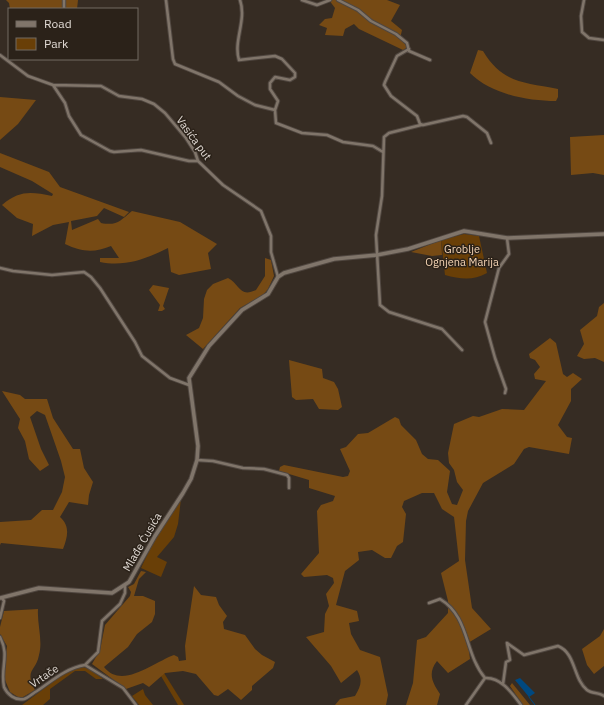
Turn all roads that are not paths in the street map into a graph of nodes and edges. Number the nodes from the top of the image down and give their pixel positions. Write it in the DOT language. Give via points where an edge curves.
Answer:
graph roads {
  1 [pos="166,0"];
  2 [pos="240,0"];
  3 [pos="302,0"];
  4 [pos="330,0"];
  5 [pos="338,0"];
  6 [pos="584,0"];
  7 [pos="604,40"];
  8 [pos="409,49"];
  9 [pos="0,55"];
  10 [pos="430,60"];
  11 [pos="53,85"];
  12 [pos="275,110"];
  13 [pos="421,124"];
  14 [pos="491,142"];
  15 [pos="383,152"];
  16 [pos="198,161"];
  17 [pos="604,234"];
  18 [pos="507,238"];
  19 [pos="377,255"];
  20 [pos="0,268"];
  21 [pos="278,277"];
  22 [pos="462,350"];
  23 [pos="189,385"];
  24 [pos="505,393"];
  25 [pos="197,460"];
  26 [pos="289,488"];
  27 [pos="125,586"];
  28 [pos="1,598"];
  29 [pos="429,603"];
  30 [pos="0,618"];
  31 [pos="0,637"];
  32 [pos="85,665"];
  33 [pos="484,678"];
  34 [pos="1,682"];
  35 [pos="503,684"];
  36 [pos="604,696"];
  37 [pos="136,705"];
  38 [pos="466,705"];
  39 [pos="521,705"];
  1 -- 12 [label="street" via="174,63 219,82 254,105"];
  2 -- 12 [label="street" via="243,18 239,60 275,56 282,59 295,73 295,77 290,80 275,77 271,80 270,89 278,101"];
  3 -- 4 [label="street" via="317,5"];
  5 -- 8 [label="street" via="396,34 407,43"];
  6 -- 7 [label="street" via="582,32 589,38"];
  8 -- 10 [label="street"];
  8 -- 13 [label="street" via="397,56 384,85 391,96 417,116"];
  9 -- 11 [label="street, Vasića put" via="28,76"];
  11 -- 16 [label="street, Vasića put" via="102,86 119,96 154,104 186,138"];
  11 -- 16 [label="street" via="84,138 114,152 141,150"];
  12 -- 15 [label="street" via="276,123 288,128 302,133 330,136 343,142 373,146"];
  13 -- 14 [label="street" via="467,117 487,133"];
  13 -- 15 [label="street" via="387,134 383,140"];
  15 -- 19 [label="street" via="382,196 376,235"];
  16 -- 21 [label="street, Vasića put" via="223,185 261,211 271,236"];
  17 -- 18 [label="street"];
  18 -- 19 [label="street" via="464,231 408,249"];
  18 -- 24 [label="street" via="509,254 499,268 485,322 506,389"];
  19 -- 21 [label="street" via="334,259 290,271"];
  19 -- 22 [label="street" via="377,277 382,307 389,312 442,329"];
  20 -- 23 [label="street" via="52,275 84,272 100,288 142,356 170,378"];
  21 -- 23 [label="street" via="268,294 242,310 209,346 189,378"];
  23 -- 25 [label="street, Mlađe Ćusića" via="198,446"];
  25 -- 26 [label="street" via="264,469 288,476"];
  25 -- 27 [label="street, Mlađe Ćusića" via="182,493"];
  27 -- 28 [label="street, Mlađe Ćusića" via="106,593 39,588"];
  27 -- 32 [label="street" via="120,604 102,621 96,654"];
  28 -- 30 [label="street" via="4,601"];
  29 -- 33 [label="street" via="440,599 450,605 469,642 472,660"];
  31 -- 34 [label="street, Vrtače" via="5,648 0,672"];
  32 -- 34 [label="street, Vrtače" via="69,669 23,699 9,695"];
  32 -- 37 [label="street" via="122,688"];
  33 -- 35 [label="street" via="496,679"];
  33 -- 38 [label="street"];
  35 -- 36 [label="street" via="506,662 510,660 507,644 524,655 558,646 567,654 585,689"];
  35 -- 39 [label="street"];
}
